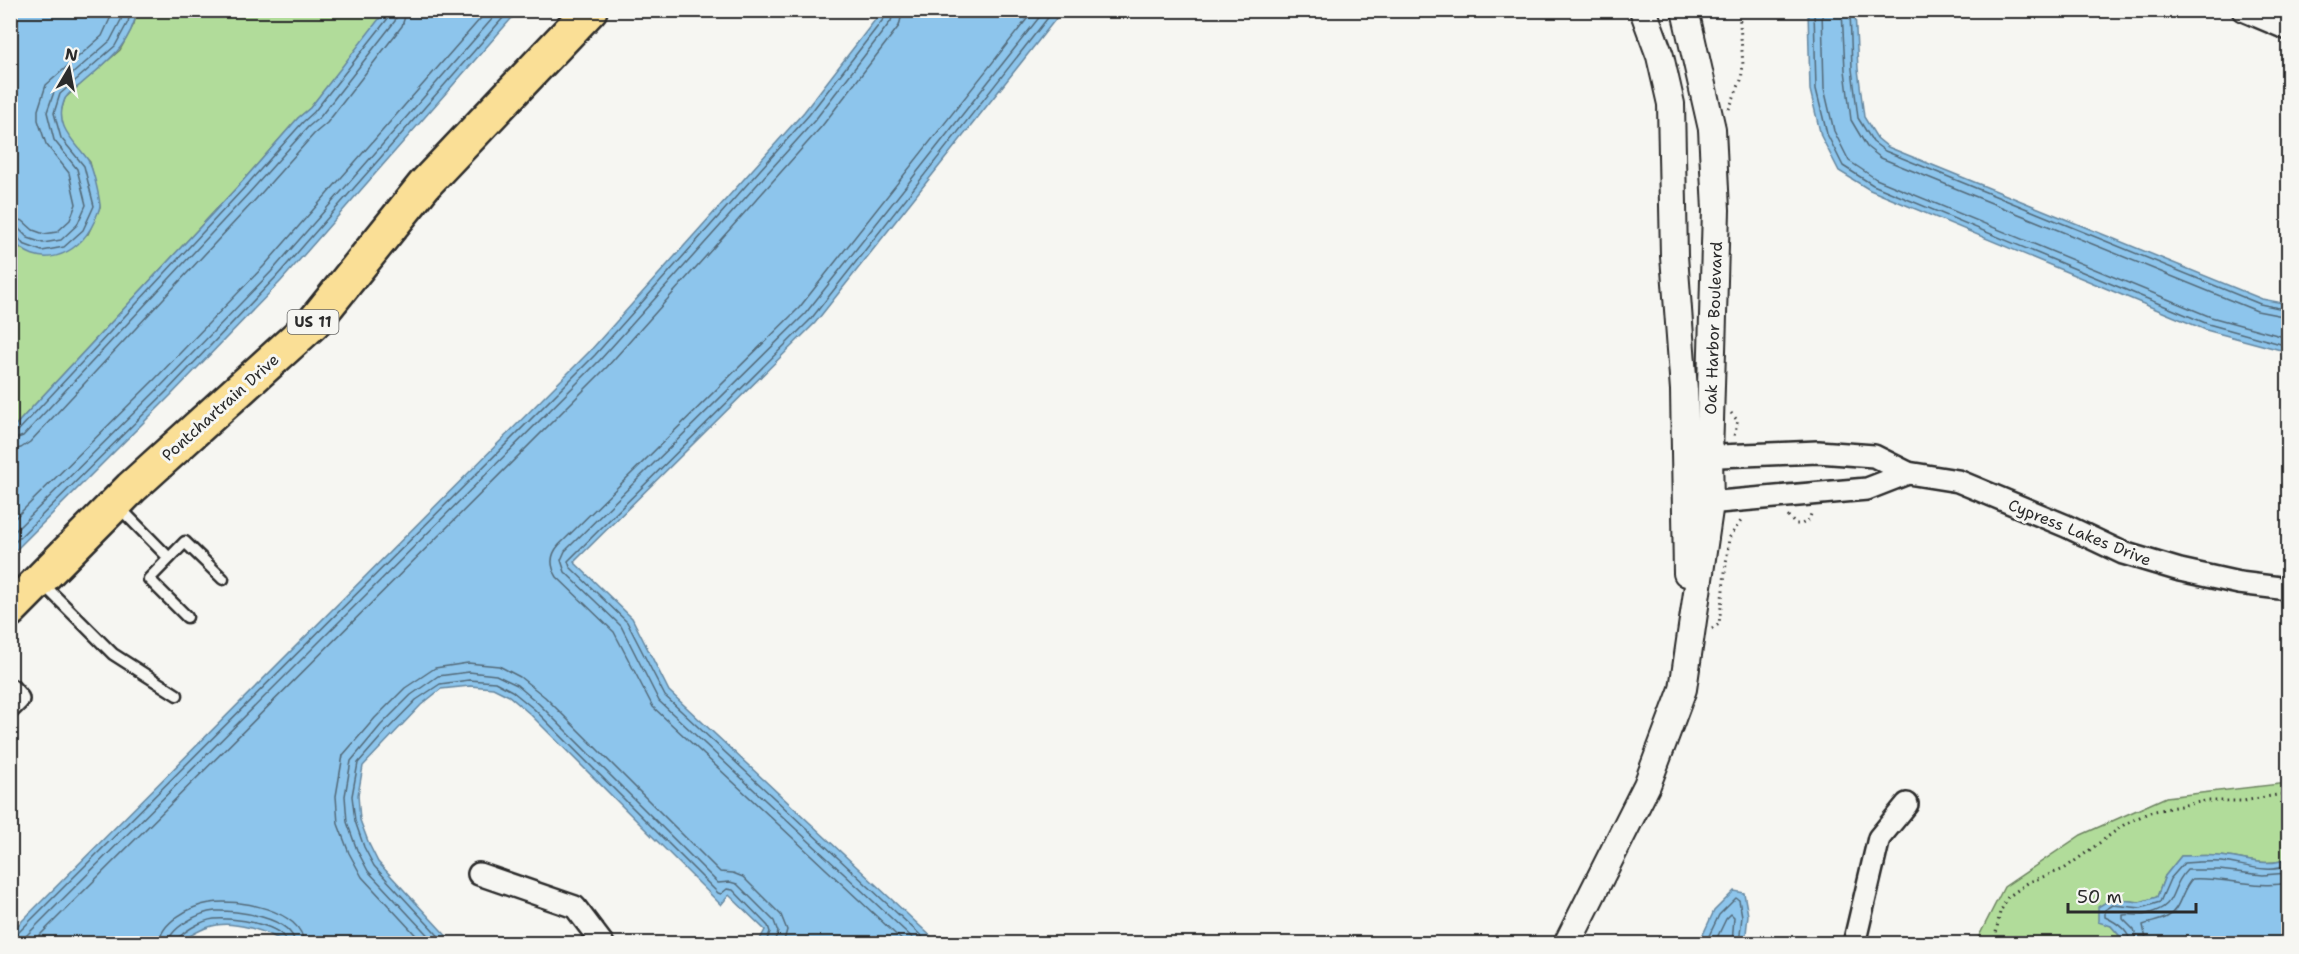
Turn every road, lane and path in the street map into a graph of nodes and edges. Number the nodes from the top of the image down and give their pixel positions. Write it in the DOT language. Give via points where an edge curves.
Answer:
graph roads {
  1 [pos="590,10"];
  2 [pos="1643,10"];
  3 [pos="1685,10"];
  4 [pos="2243,10"];
  5 [pos="2289,29"];
  6 [pos="1697,457"];
  7 [pos="1908,473"];
  8 [pos="116,503"];
  9 [pos="1698,504"];
  10 [pos="169,558"];
  11 [pos="223,579"];
  12 [pos="40,580"];
  13 [pos="2289,589"];
  14 [pos="10,610"];
  15 [pos="187,617"];
  16 [pos="10,690"];
  17 [pos="177,695"];
  18 [pos="10,707"];
  19 [pos="2289,793"];
  20 [pos="1907,804"];
  21 [pos="479,874"];
  22 [pos="603,944"];
  23 [pos="1567,944"];
  24 [pos="1854,944"];
  25 [pos="1996,944"];
  1 -- 8 [label="main road, Pontchartrain Drive / US 11" via="425,184 314,322"];
  2 -- 6 [label="street, Oak Harbor Boulevard" via="1660,56 1671,105 1674,256 1684,390"];
  3 -- 6 [label="street, Oak Harbor Boulevard" via="1712,129 1716,210"];
  4 -- 5 [label="street"];
  6 -- 7 [label="street, Cypress Lakes Drive" via="1818,452 1874,456"];
  6 -- 9 [label="street, Oak Harbor Boulevard"];
  7 -- 9 [label="street" via="1867,489"];
  7 -- 13 [label="street, Cypress Lakes Drive" via="1958,481 2123,553 2239,584"];
  8 -- 10 [label="lane"];
  8 -- 12 [label="main road, Pontchartrain Drive / US 11"];
  9 -- 23 [label="street, Oak Harbor Boulevard" via="1683,689 1647,785"];
  10 -- 11 [label="lane" via="185,542"];
  10 -- 15 [label="lane" via="149,579"];
  12 -- 14 [label="main road, Pontchartrain Drive / US 11"];
  12 -- 17 [label="lane" via="113,654"];
  16 -- 18 [label="street" via="18,699"];
  19 -- 25 [label="path" via="2243,801 2205,801 2150,812 2125,824 2064,869 2030,882 2008,897 2000,912"];
  20 -- 24 [label="street" via="1879,838"];
  21 -- 22 [label="street" via="575,907"];
}
